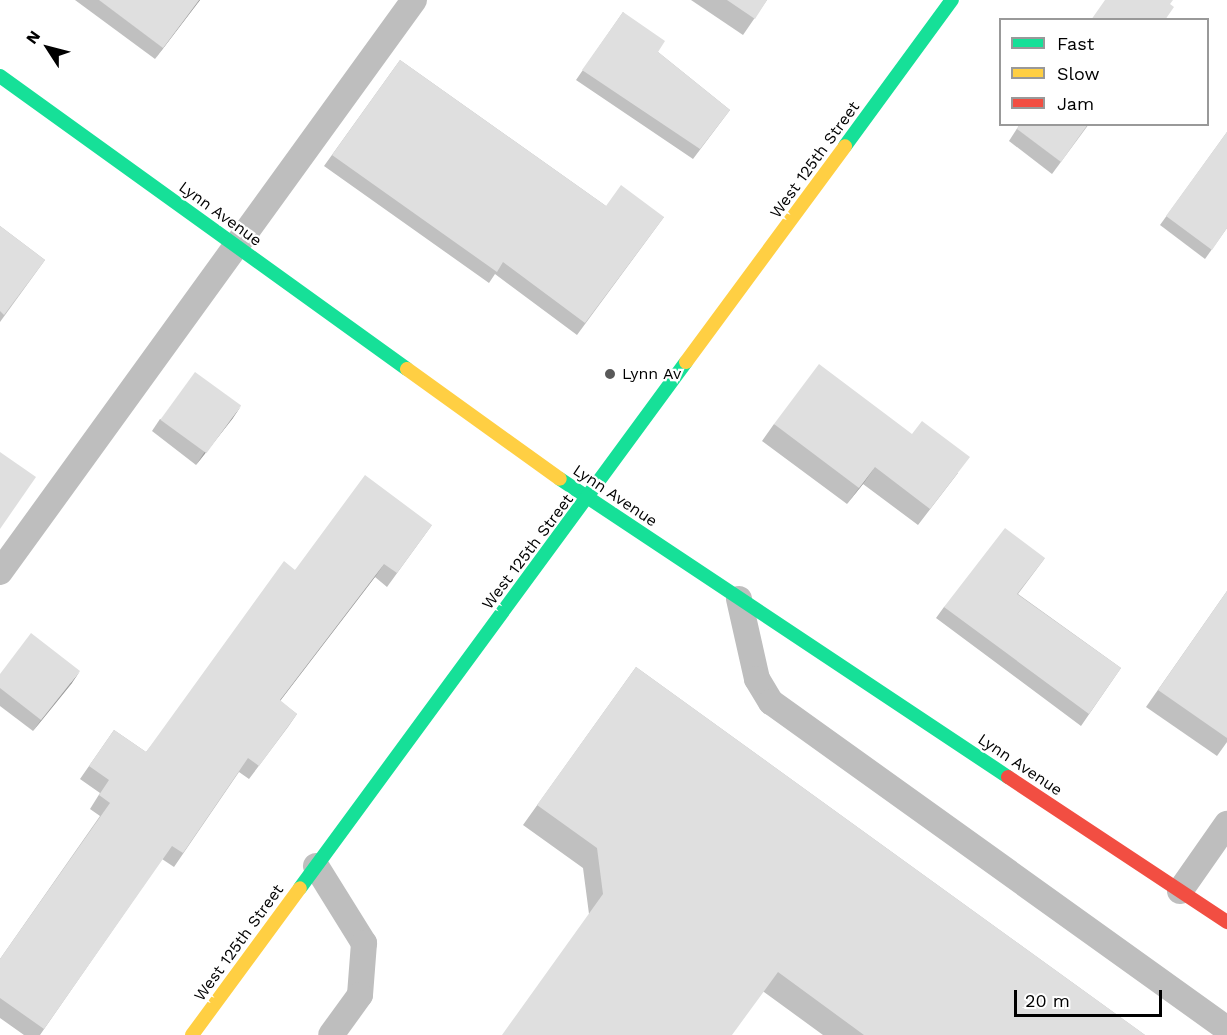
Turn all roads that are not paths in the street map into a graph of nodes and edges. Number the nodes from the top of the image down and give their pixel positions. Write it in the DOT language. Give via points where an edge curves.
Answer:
graph roads {
  1 [pos="414,0"];
  2 [pos="952,0"];
  3 [pos="0,76"];
  4 [pos="236,246"];
  5 [pos="588,499"];
  6 [pos="0,572"];
  7 [pos="739,599"];
  8 [pos="1227,824"];
  9 [pos="316,866"];
  10 [pos="1180,891"];
  11 [pos="1227,922"];
  12 [pos="1227,1029"];
  13 [pos="192,1035"];
  14 [pos="331,1035"];
  1 -- 4 [label="lane"];
  2 -- 5 [label="main road, West 125th Street"];
  3 -- 4 [label="main road, Lynn Avenue"];
  4 -- 5 [label="main road, Lynn Avenue"];
  4 -- 6 [label="lane"];
  5 -- 7 [label="main road, Lynn Avenue"];
  5 -- 9 [label="main road, West 125th Street"];
  7 -- 10 [label="main road, Lynn Avenue"];
  7 -- 12 [label="lane" via="757,679 771,702"];
  8 -- 10 [label="lane"];
  9 -- 13 [label="main road, West 125th Street"];
  9 -- 14 [label="lane" via="364,943 360,995"];
  10 -- 11 [label="main road, Lynn Avenue"];
}
